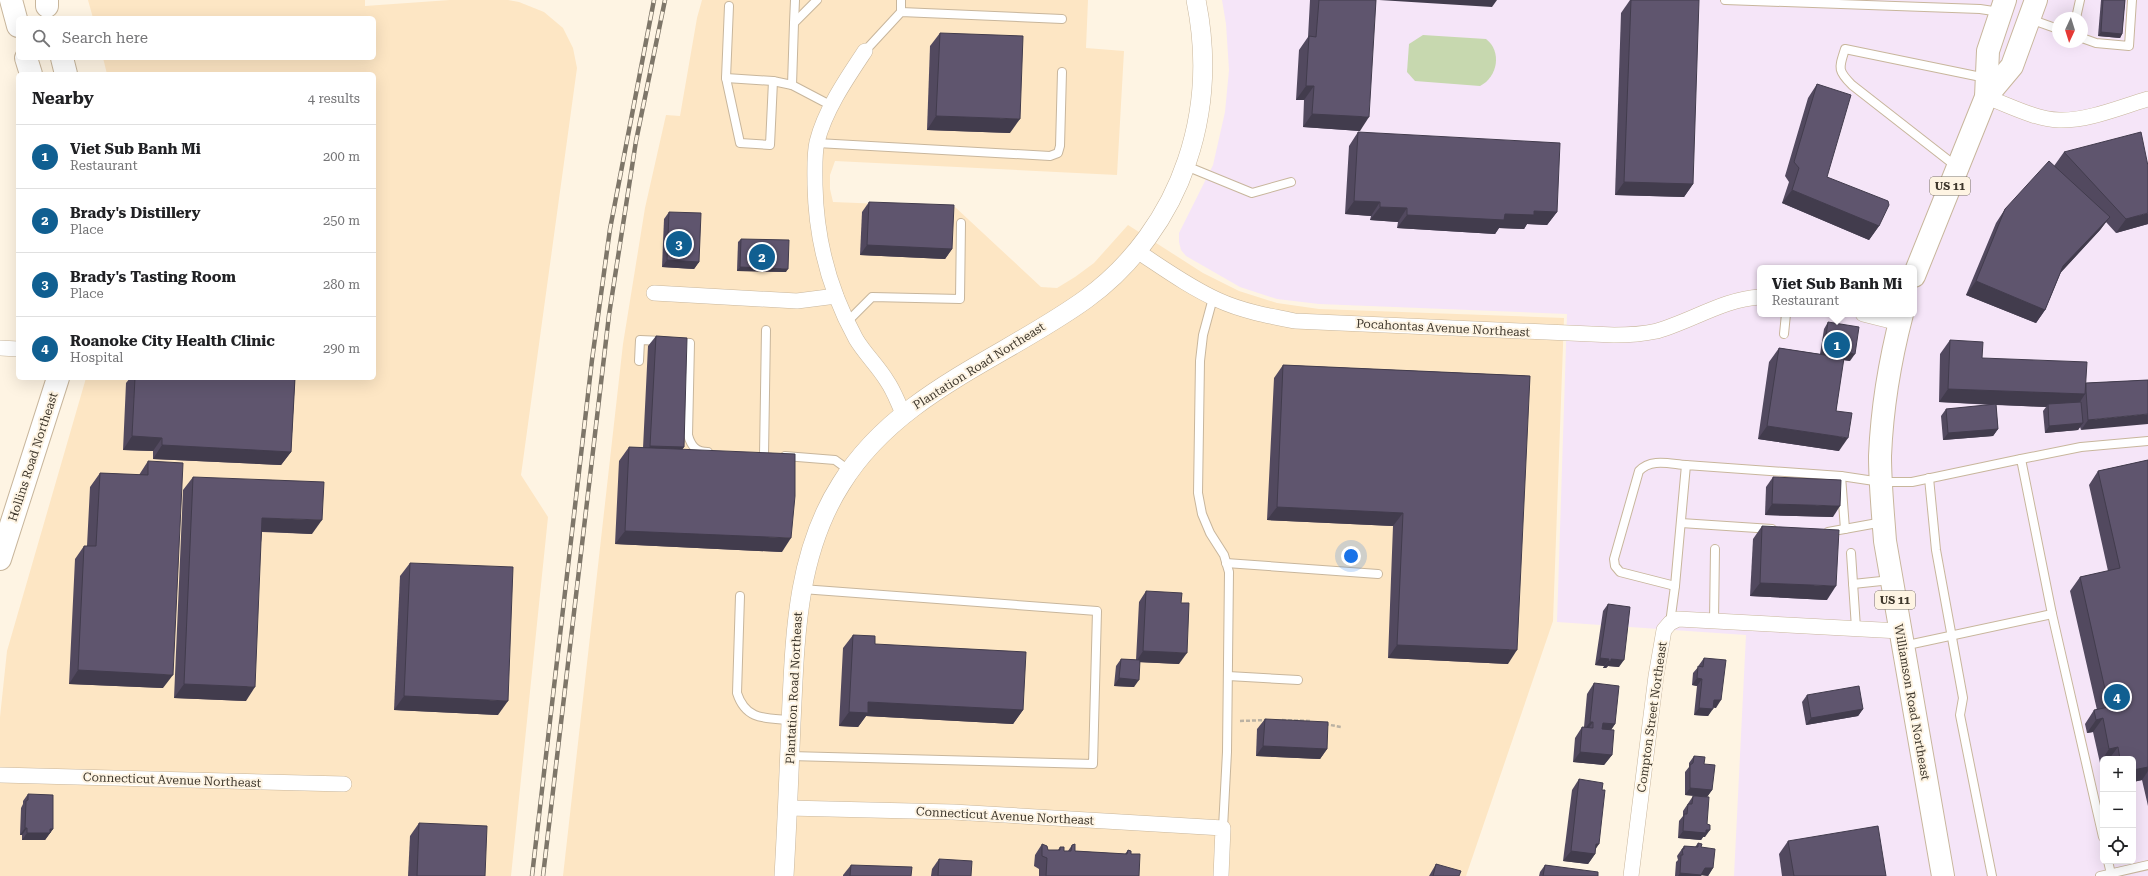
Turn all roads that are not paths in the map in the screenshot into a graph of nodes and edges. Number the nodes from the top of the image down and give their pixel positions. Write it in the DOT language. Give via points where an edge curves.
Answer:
graph roads {
  1 [pos="11,0"];
  2 [pos="795,0"];
  3 [pos="817,0"];
  4 [pos="901,0"];
  5 [pos="1196,0"];
  6 [pos="1724,0"];
  7 [pos="2080,0"];
  8 [pos="2132,0"];
  9 [pos="1784,1"];
  10 [pos="729,6"];
  11 [pos="2003,6"];
  12 [pos="2033,9"];
  13 [pos="901,12"];
  14 [pos="2077,12"];
  15 [pos="16,19"];
  16 [pos="1062,19"];
  17 [pos="794,23"];
  18 [pos="2052,24"];
  19 [pos="2088,40"];
  20 [pos="865,51"];
  21 [pos="27,60"];
  22 [pos="62,60"];
  23 [pos="30,72"];
  24 [pos="66,72"];
  25 [pos="1062,72"];
  26 [pos="726,78"];
  27 [pos="773,81"];
  28 [pos="792,85"];
  29 [pos="1986,88"];
  30 [pos="2148,99"];
  31 [pos="832,106"];
  32 [pos="817,143"];
  33 [pos="1186,166"];
  34 [pos="1958,168"];
  35 [pos="1291,182"];
  36 [pos="961,223"];
  37 [pos="1137,251"];
  38 [pos="1917,269"];
  39 [pos="654,293"];
  40 [pos="836,296"];
  41 [pos="1214,298"];
  42 [pos="1757,298"];
  43 [pos="1786,317"];
  44 [pos="1900,318"];
  45 [pos="848,321"];
  46 [pos="766,330"];
  47 [pos="1784,334"];
  48 [pos="0,348"];
  49 [pos="16,349"];
  50 [pos="639,361"];
  51 [pos="57,380"];
  52 [pos="904,413"];
  53 [pos="2148,441"];
  54 [pos="717,452"];
  55 [pos="2021,459"];
  56 [pos="1686,465"];
  57 [pos="850,471"];
  58 [pos="1841,476"];
  59 [pos="1929,478"];
  60 [pos="1881,482"];
  61 [pos="1884,522"];
  62 [pos="1681,523"];
  63 [pos="1845,528"];
  64 [pos="1780,529"];
  65 [pos="1819,531"];
  66 [pos="1715,549"];
  67 [pos="1851,553"];
  68 [pos="0,558"];
  69 [pos="1226,563"];
  70 [pos="1378,574"];
  71 [pos="1892,580"];
  72 [pos="1853,584"];
  73 [pos="1675,586"];
  74 [pos="801,589"];
  75 [pos="740,596"];
  76 [pos="2052,614"];
  77 [pos="1714,621"];
  78 [pos="1670,623"];
  79 [pos="1856,628"];
  80 [pos="1952,635"];
  81 [pos="1901,638"];
  82 [pos="1228,676"];
  83 [pos="1298,680"];
  84 [pos="791,720"];
  85 [pos="790,756"];
  86 [pos="0,775"];
  87 [pos="344,784"];
  88 [pos="788,808"];
  89 [pos="1223,828"];
  90 [pos="2101,828"];
  91 [pos="2109,864"];
  92 [pos="2148,866"];
  93 [pos="2111,874"];
  94 [pos="784,876"];
  95 [pos="1221,876"];
  96 [pos="1631,876"];
  97 [pos="1943,876"];
  98 [pos="1992,876"];
  99 [pos="2100,876"];
  1 -- 15 [label="main road"];
  2 -- 17 [label="lane"];
  3 -- 17 [label="lane"];
  4 -- 13 [label="lane"];
  5 -- 33 [label="street, Plantation Road Northeast" via="1202,36 1204,74 1195,139"];
  6 -- 9 [label="lane"];
  7 -- 14 [label="lane"];
  8 -- 19 [label="lane" via="2129,46"];
  9 -- 11 [label="lane" via="1980,9"];
  10 -- 26 [label="lane"];
  11 -- 29 [label="main road, US 11" via="1988,51"];
  12 -- 18 [label="lane"];
  12 -- 29 [label="main road, US 11" via="2012,66"];
  13 -- 16 [label="lane"];
  13 -- 20 [label="lane"];
  17 -- 28 [label="lane"];
  20 -- 31 [label="street" via="847,77"];
  21 -- 23 [label="main road"];
  22 -- 24 [label="main road"];
  25 -- 32 [label="lane" via="1058,154 1050,156"];
  26 -- 27 [label="lane"];
  26 -- 27 [label="lane" via="740,143 770,145"];
  27 -- 28 [label="lane"];
  28 -- 31 [label="lane"];
  29 -- 30 [label="street" via="2039,116 2058,120 2077,119"];
  29 -- 34 [label="main road, US 11"];
  29 -- 34 [label="lane" via="1845,50 1840,69 1842,75"];
  31 -- 32 [label="street"];
  32 -- 40 [label="street" via="816,214 822,253"];
  33 -- 35 [label="lane" via="1252,193"];
  33 -- 37 [label="street, Plantation Road Northeast" via="1171,200"];
  34 -- 38 [label="main road, US 11"];
  36 -- 45 [label="lane" via="960,299 872,297"];
  37 -- 41 [label="street, Pocahontas Avenue Northeast"];
  37 -- 52 [label="street, Plantation Road Northeast" via="1087,298"];
  39 -- 40 [label="street" via="797,301"];
  40 -- 45 [label="street"];
  41 -- 42 [label="street, Pocahontas Avenue Northeast" via="1252,312 1295,322 1614,336 1658,330 1730,303"];
  41 -- 69 [label="lane" via="1200,361 1198,493 1202,514"];
  43 -- 47 [label="lane"];
  44 -- 60 [label="main road, Williamson Road Northeast / US 11" via="1884,407 1880,456"];
  45 -- 52 [label="street" via="857,340 887,381"];
  46 -- 57 [label="lane" via="767,455 835,460"];
  48 -- 49 [label="street"];
  50 -- 54 [label="lane" via="640,340 690,343 690,444 703,452"];
  51 -- 68 [label="main road, Hollins Road Northeast"];
  52 -- 57 [label="street, Plantation Road Northeast" via="880,435"];
  53 -- 55 [label="lane" via="2081,447"];
  55 -- 59 [label="lane"];
  55 -- 76 [label="lane"];
  56 -- 58 [label="lane"];
  56 -- 62 [label="lane"];
  56 -- 73 [label="lane" via="1653,462 1644,465 1638,471 1614,559 1615,566 1620,572"];
  57 -- 74 [label="street, Plantation Road Northeast" via="823,517 810,552"];
  58 -- 60 [label="lane"];
  58 -- 63 [label="lane"];
  59 -- 60 [label="lane" via="1912,482"];
  59 -- 80 [label="lane" via="1936,550"];
  60 -- 61 [label="main road, Williamson Road Northeast / US 11"];
  61 -- 63 [label="lane"];
  61 -- 71 [label="main road, Williamson Road Northeast / US 11"];
  62 -- 64 [label="lane"];
  62 -- 73 [label="lane"];
  63 -- 65 [label="lane"];
  66 -- 77 [label="lane"];
  67 -- 72 [label="lane"];
  69 -- 70 [label="lane"];
  69 -- 82 [label="lane" via="1229,572"];
  71 -- 72 [label="lane"];
  71 -- 81 [label="main road, Williamson Road Northeast / US 11"];
  72 -- 79 [label="lane"];
  73 -- 78 [label="lane"];
  74 -- 84 [label="street, Plantation Road Northeast" via="794,646"];
  74 -- 85 [label="lane" via="1097,611 1093,764"];
  75 -- 84 [label="lane" via="737,693 740,705 757,717"];
  76 -- 80 [label="lane"];
  76 -- 90 [label="lane"];
  77 -- 78 [label="street" via="1678,619"];
  77 -- 79 [label="street"];
  78 -- 96 [label="street, Compton Street Northeast" via="1664,630 1656,676"];
  79 -- 81 [label="street"];
  80 -- 81 [label="lane"];
  80 -- 98 [label="lane" via="1963,698 1960,715"];
  81 -- 97 [label="main road, Williamson Road Northeast / US 11"];
  82 -- 83 [label="lane"];
  82 -- 89 [label="lane"];
  84 -- 85 [label="street, Plantation Road Northeast"];
  85 -- 88 [label="street, Plantation Road Northeast"];
  86 -- 87 [label="street, Connecticut Avenue Northeast"];
  88 -- 89 [label="street, Connecticut Avenue Northeast" via="953,812"];
  88 -- 94 [label="street, Plantation Road Northeast"];
  89 -- 95 [label="street"];
  91 -- 93 [label="lane"];
  92 -- 93 [label="lane"];
  93 -- 99 [label="lane"];
}
